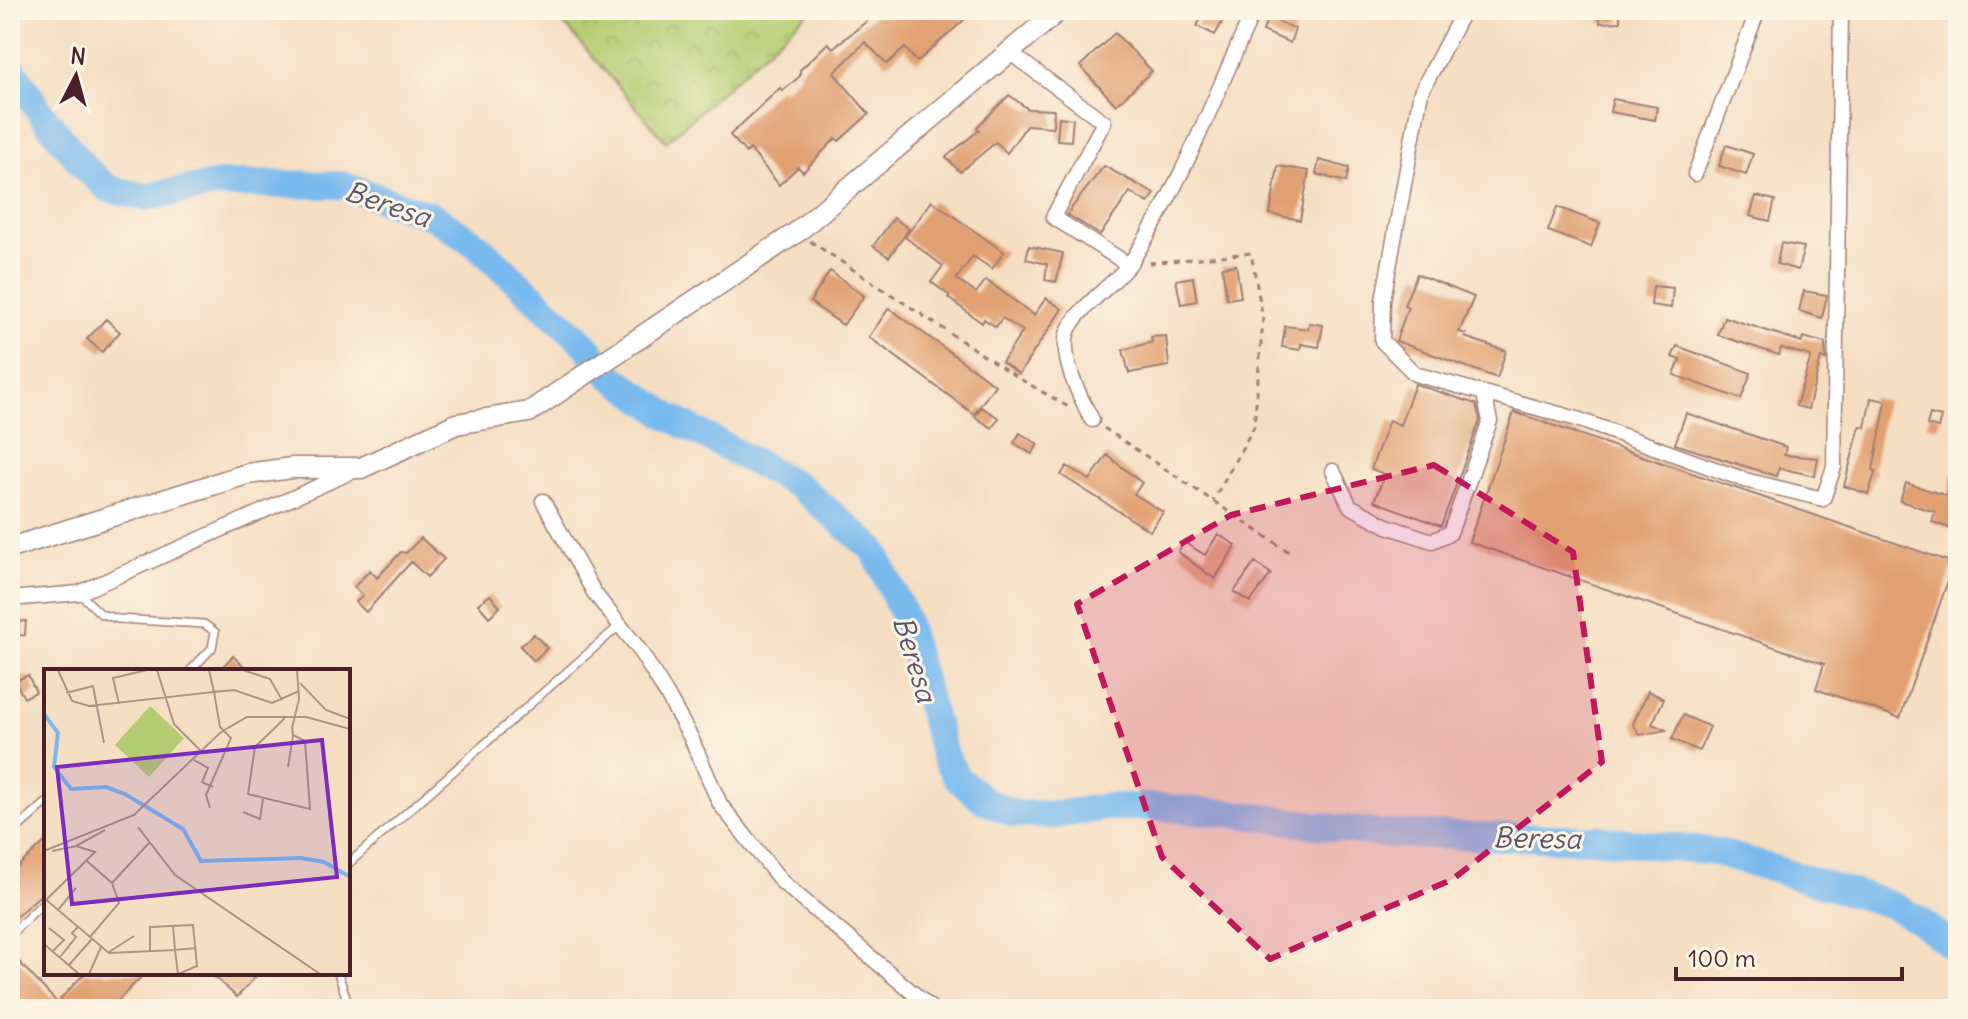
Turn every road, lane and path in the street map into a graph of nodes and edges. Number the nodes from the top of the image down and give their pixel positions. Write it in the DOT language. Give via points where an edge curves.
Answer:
graph roads {
  1 [pos="1059,10"];
  2 [pos="1254,10"];
  3 [pos="1464,10"];
  4 [pos="1758,10"];
  5 [pos="1841,10"];
  6 [pos="1009,52"];
  7 [pos="1695,174"];
  8 [pos="797,232"];
  9 [pos="1129,265"];
  10 [pos="1484,394"];
  11 [pos="1092,420"];
  12 [pos="361,468"];
  13 [pos="1333,471"];
  14 [pos="543,501"];
  15 [pos="1213,501"];
  16 [pos="10,548"];
  17 [pos="1292,554"];
  18 [pos="79,593"];
  19 [pos="10,599"];
  20 [pos="619,626"];
  21 [pos="192,669"];
  22 [pos="44,805"];
  23 [pos="10,835"];
  24 [pos="350,862"];
  25 [pos="44,902"];
  26 [pos="10,935"];
  27 [pos="339,975"];
  28 [pos="350,1009"];
  29 [pos="932,1009"];
  1 -- 6 [label="main road"];
  2 -- 9 [label="street" via="1181,178"];
  3 -- 10 [label="street" via="1421,92 1383,300 1382,341 1415,374"];
  4 -- 7 [label="street"];
  5 -- 10 [label="street" via="1834,467 1823,499 1745,480 1577,419"];
  6 -- 8 [label="main road"];
  6 -- 9 [label="street" via="1104,122 1053,217"];
  8 -- 11 [label="path" via="1015,376"];
  8 -- 12 [label="main road" via="529,412 456,424"];
  9 -- 11 [label="street" via="1071,322 1066,340 1073,383"];
  9 -- 15 [label="path" via="1251,253 1263,319 1254,427"];
  10 -- 13 [label="street" via="1490,421 1450,533 1432,541 1387,526 1350,506"];
  11 -- 15 [label="path"];
  12 -- 16 [label="main road" via="247,474"];
  12 -- 18 [label="street"];
  14 -- 20 [label="street"];
  15 -- 17 [label="path"];
  18 -- 19 [label="street"];
  18 -- 21 [label="lane" via="101,614 118,619 204,624 215,632 212,648"];
  20 -- 24 [label="lane"];
  20 -- 29 [label="street" via="685,727 720,804 782,882"];
  22 -- 23 [label="lane"];
  25 -- 26 [label="lane"];
  27 -- 28 [label="lane"];
}
